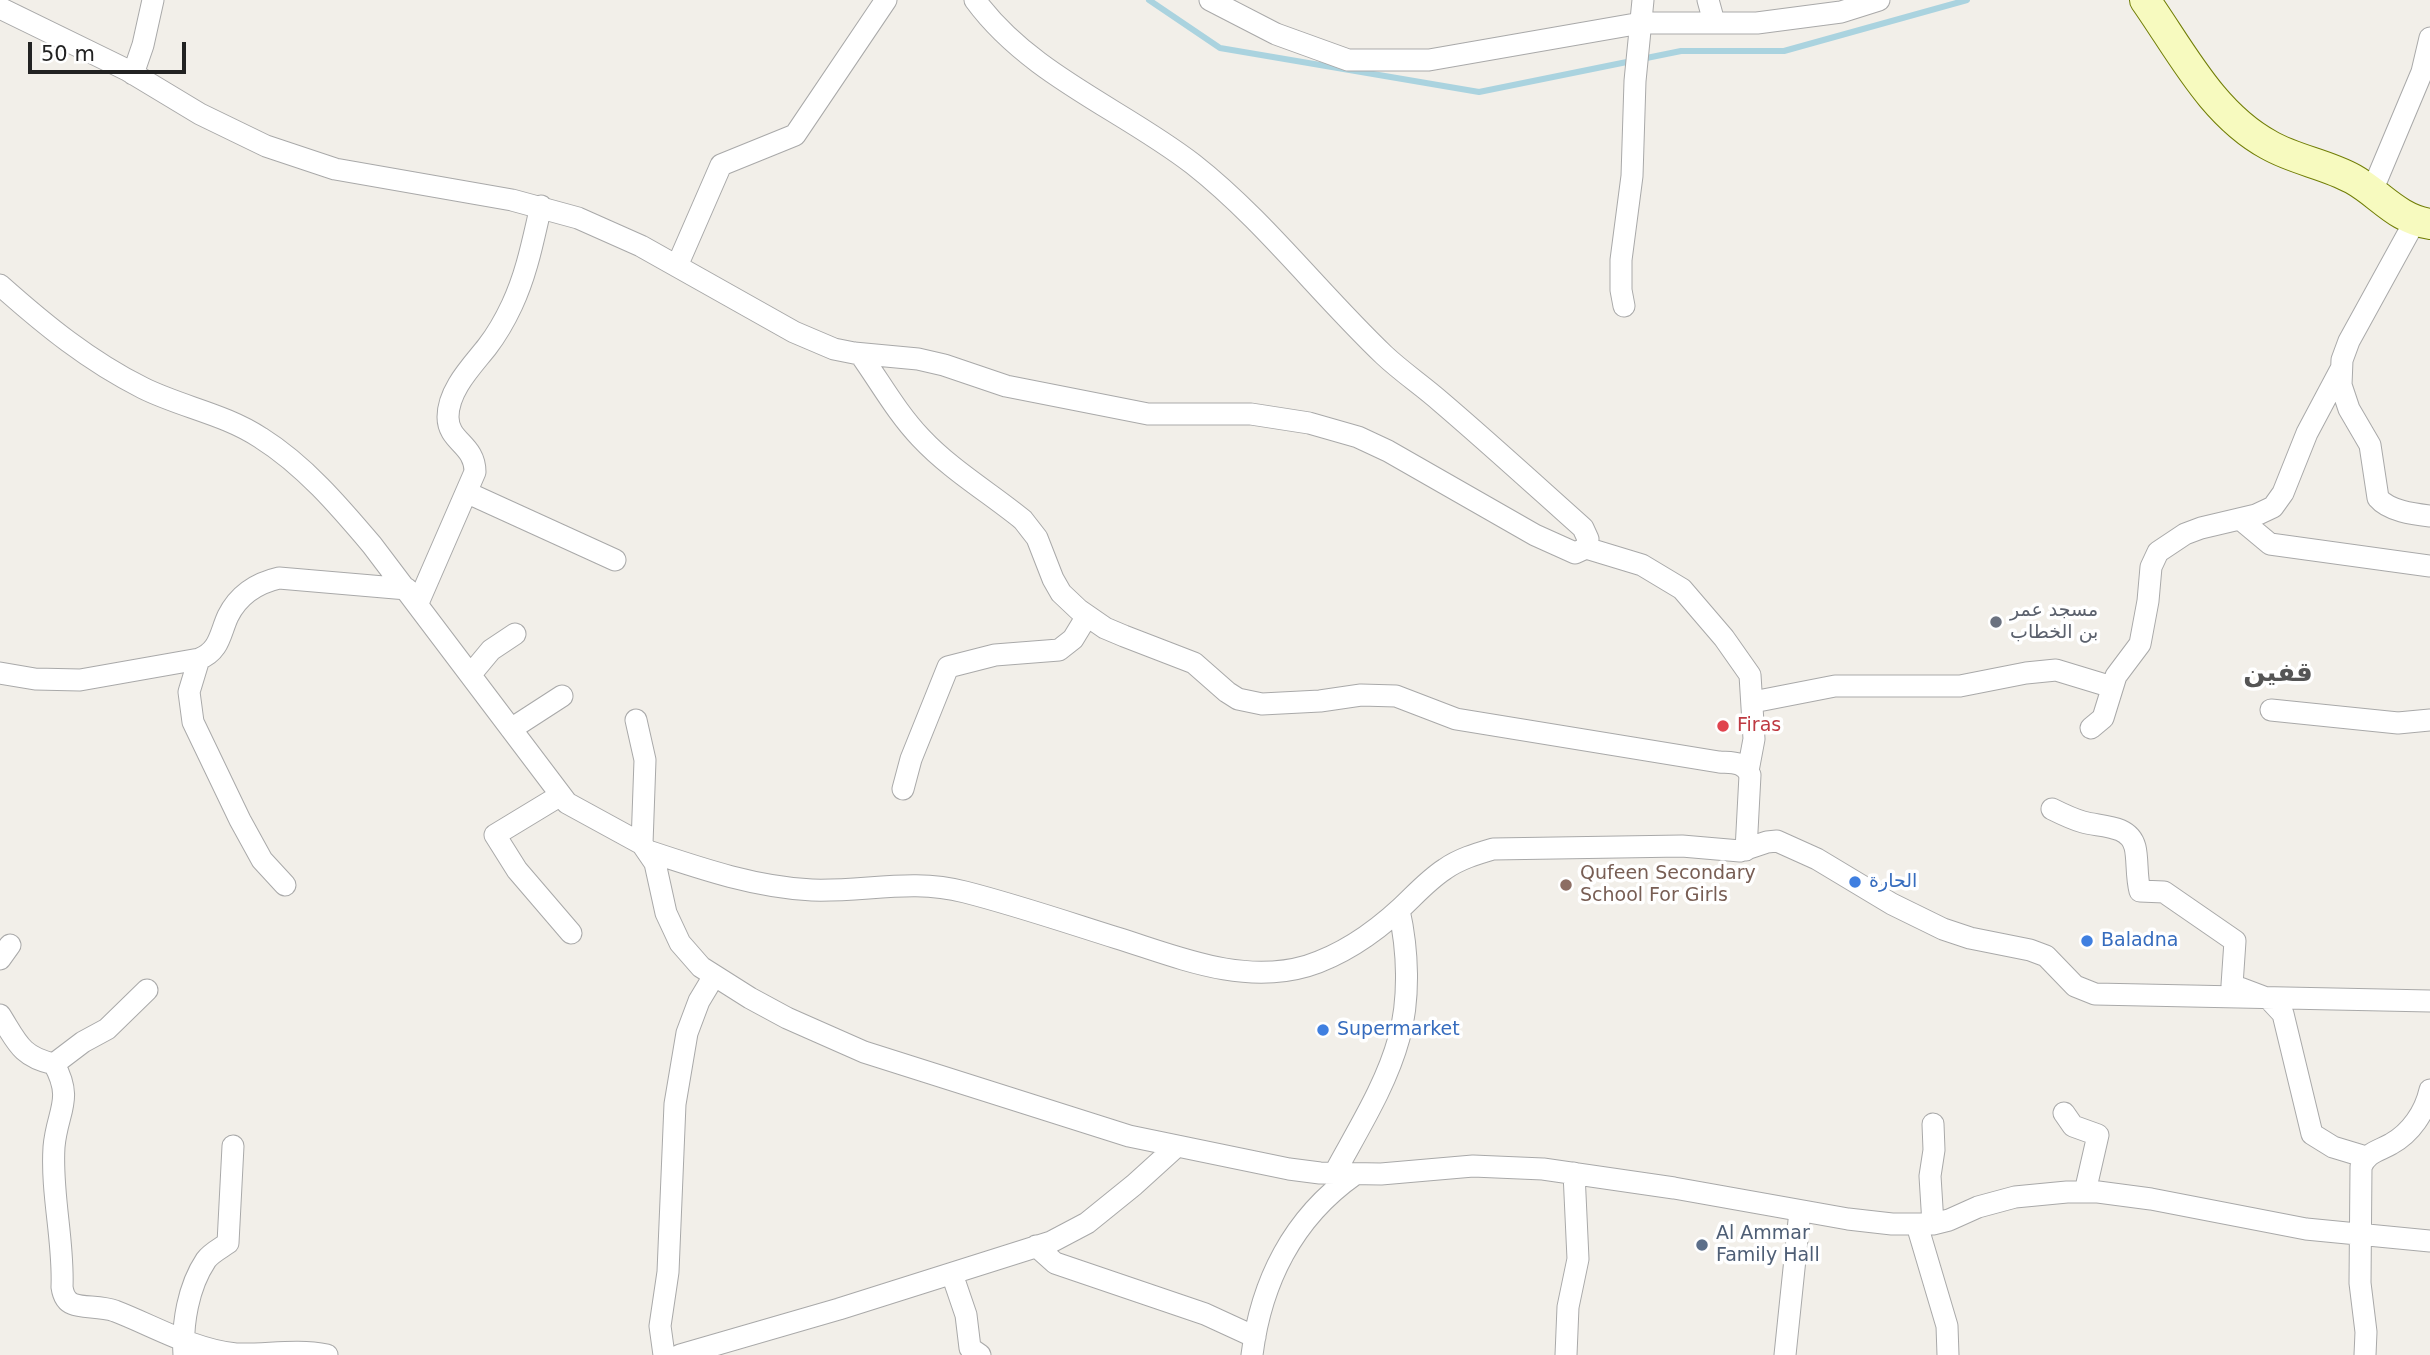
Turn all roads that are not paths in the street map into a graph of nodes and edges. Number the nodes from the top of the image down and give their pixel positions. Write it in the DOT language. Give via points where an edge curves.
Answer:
graph roads {
  1 [pos="153,0"];
  2 [pos="886,0"];
  3 [pos="975,0"];
  4 [pos="1210,0"];
  5 [pos="1643,0"];
  6 [pos="1708,0"];
  7 [pos="1879,0"];
  8 [pos="2145,0"];
  9 [pos="0,8"];
  10 [pos="1714,22"];
  11 [pos="1641,23"];
  12 [pos="2430,38"];
  13 [pos="133,74"];
  14 [pos="2372,191"];
  15 [pos="541,206"];
  16 [pos="2423,222"];
  17 [pos="677,266"];
  18 [pos="0,285"];
  19 [pos="1624,306"];
  20 [pos="860,354"];
  21 [pos="2341,369"];
  22 [pos="468,493"];
  23 [pos="2430,516"];
  24 [pos="2240,519"];
  25 [pos="1586,548"];
  26 [pos="615,560"];
  27 [pos="2430,566"];
  28 [pos="412,596"];
  29 [pos="1087,616"];
  30 [pos="514,634"];
  31 [pos="199,659"];
  32 [pos="0,673"];
  33 [pos="471,674"];
  34 [pos="2112,687"];
  35 [pos="562,696"];
  36 [pos="1753,702"];
  37 [pos="2271,710"];
  38 [pos="636,720"];
  39 [pos="2430,720"];
  40 [pos="2091,728"];
  41 [pos="511,729"];
  42 [pos="1748,771"];
  43 [pos="903,789"];
  44 [pos="561,795"];
  45 [pos="2052,809"];
  46 [pos="645,848"];
  47 [pos="1746,850"];
  48 [pos="285,885"];
  49 [pos="1399,910"];
  50 [pos="571,933"];
  51 [pos="714,976"];
  52 [pos="146,990"];
  53 [pos="2269,999"];
  54 [pos="2430,1001"];
  55 [pos="0,1015"];
  56 [pos="54,1064"];
  57 [pos="2430,1090"];
  58 [pos="2064,1113"];
  59 [pos="1933,1124"];
  60 [pos="233,1146"];
  61 [pos="1177,1146"];
  62 [pos="2367,1157"];
  63 [pos="1574,1173"];
  64 [pos="1344,1174"];
  65 [pos="2085,1192"];
  66 [pos="1800,1211"];
  67 [pos="1925,1224"];
  68 [pos="2360,1234"];
  69 [pos="2430,1241"];
  70 [pos="1036,1246"];
  71 [pos="952,1273"];
  72 [pos="1254,1346"];
  73 [pos="183,1347"];
  74 [pos="327,1355"];
  75 [pos="664,1355"];
  76 [pos="680,1355"];
  77 [pos="980,1355"];
  78 [pos="1566,1355"];
  79 [pos="1785,1355"];
  80 [pos="1948,1355"];
  81 [pos="2365,1355"];
  1 -- 13 [label="street"];
  2 -- 17 [label="street" via="795,135 721,165"];
  3 -- 25 [label="street" via="1031,56 1216,183 1386,356 1583,528"];
  4 -- 11 [label="street" via="1276,34 1349,60 1430,60"];
  5 -- 11 [label="street"];
  6 -- 10 [label="street"];
  7 -- 10 [label="street" via="1841,12 1757,23"];
  8 -- 14 [label="street" via="2210,94 2244,128 2275,149 2340,172"];
  9 -- 13 [label="street"];
  10 -- 11 [label="street"];
  11 -- 19 [label="street" via="1632,176 1620,260"];
  12 -- 14 [label="street" via="2422,72"];
  13 -- 15 [label="street" via="233,131 300,159 370,177"];
  14 -- 16 [label="street" via="2393,209"];
  15 -- 17 [label="street" via="610,230"];
  15 -- 22 [label="street" via="523,280 505,319 460,383 450,406 450,428 475,463"];
  16 -- 21 [label="street" via="2349,341"];
  17 -- 20 [label="street" via="794,332"];
  18 -- 28 [label="street" via="57,335 114,373 240,426 278,449 344,513"];
  20 -- 25 [label="street" via="918,359 1006,386 1148,414 1251,414 1309,423 1388,451 1545,541 1575,553"];
  20 -- 29 [label="street" via="920,437 1031,528 1053,579"];
  21 -- 23 [label="street" via="2344,397 2370,445 2378,498 2399,510"];
  21 -- 24 [label="street" via="2280,498 2266,512"];
  22 -- 26 [label="street"];
  22 -- 28 [label="street"];
  24 -- 27 [label="street" via="2270,544"];
  24 -- 34 [label="street" via="2193,531 2158,552 2151,567 2140,644"];
  25 -- 36 [label="street" via="1642,565 1682,589 1749,675"];
  28 -- 31 [label="street" via="292,578 267,581 235,604 217,645"];
  28 -- 33 [label="street"];
  29 -- 42 [label="street" via="1194,663 1227,692 1251,702 1396,696 1456,719 1738,763"];
  29 -- 43 [label="street" via="1073,639 1059,650 995,655 948,667"];
  30 -- 33 [label="street" via="491,650"];
  31 -- 32 [label="street" via="80,680"];
  31 -- 48 [label="street" via="189,692 193,722 262,860"];
  33 -- 41 [label="street"];
  34 -- 36 [label="street" via="2056,670 1960,686 1835,685"];
  34 -- 40 [label="street" via="2105,714"];
  35 -- 41 [label="street"];
  36 -- 42 [label="street" via="1754,739"];
  37 -- 39 [label="street" via="2398,723"];
  38 -- 46 [label="street" via="645,760"];
  41 -- 44 [label="street"];
  42 -- 47 [label="street"];
  44 -- 46 [label="street"];
  44 -- 50 [label="street" via="495,835 517,870"];
  45 -- 53 [label="street" via="2129,836 2140,891 2164,892 2235,942 2232,985"];
  46 -- 49 [label="street" via="732,878 792,888 943,887 1180,958 1245,972 1287,970 1327,958"];
  46 -- 51 [label="street" via="659,874 672,929 690,956"];
  47 -- 49 [label="street" via="1682,846 1493,849 1446,868"];
  47 -- 53 [label="street" via="1767,842 1783,843 1917,918 1970,939 2046,956 2085,991"];
  49 -- 64 [label="street" via="1406,985 1404,1018 1393,1057"];
  51 -- 61 [label="street" via="787,1018 864,1052 1112,1132"];
  51 -- 75 [label="street" via="687,1033 675,1104 668,1272 660,1326"];
  52 -- 56 [label="street" via="107,1029"];
  53 -- 54 [label="street"];
  53 -- 62 [label="street" via="2283,1014 2312,1134 2333,1147"];
  55 -- 56 [label="street" via="35,1060"];
  56 -- 73 [label="street" via="65,1094 54,1149 64,1297 73,1304 107,1309"];
  57 -- 62 [label="street" via="2412,1126"];
  58 -- 65 [label="street" via="2073,1126 2098,1135"];
  59 -- 67 [label="street"];
  60 -- 73 [label="street" via="228,1243 207,1258 191,1290"];
  61 -- 64 [label="street" via="1289,1169"];
  61 -- 70 [label="street" via="1084,1225"];
  62 -- 68 [label="street" via="2360,1171"];
  63 -- 64 [label="street" via="1473,1166"];
  63 -- 66 [label="street"];
  63 -- 78 [label="street" via="1578,1259 1567,1307"];
  64 -- 72 [label="street" via="1284,1251 1266,1292"];
  65 -- 67 [label="street" via="2000,1200"];
  65 -- 68 [label="street" via="2128,1195 2261,1222"];
  66 -- 67 [label="street"];
  66 -- 79 [label="street"];
  67 -- 80 [label="street" via="1947,1326"];
  68 -- 69 [label="street"];
  68 -- 81 [label="street"];
  70 -- 71 [label="street"];
  70 -- 72 [label="street" via="1055,1263 1205,1314"];
  71 -- 76 [label="street"];
  71 -- 77 [label="street" via="966,1315 970,1348"];
  73 -- 74 [label="street" via="235,1354 293,1351"];
}
